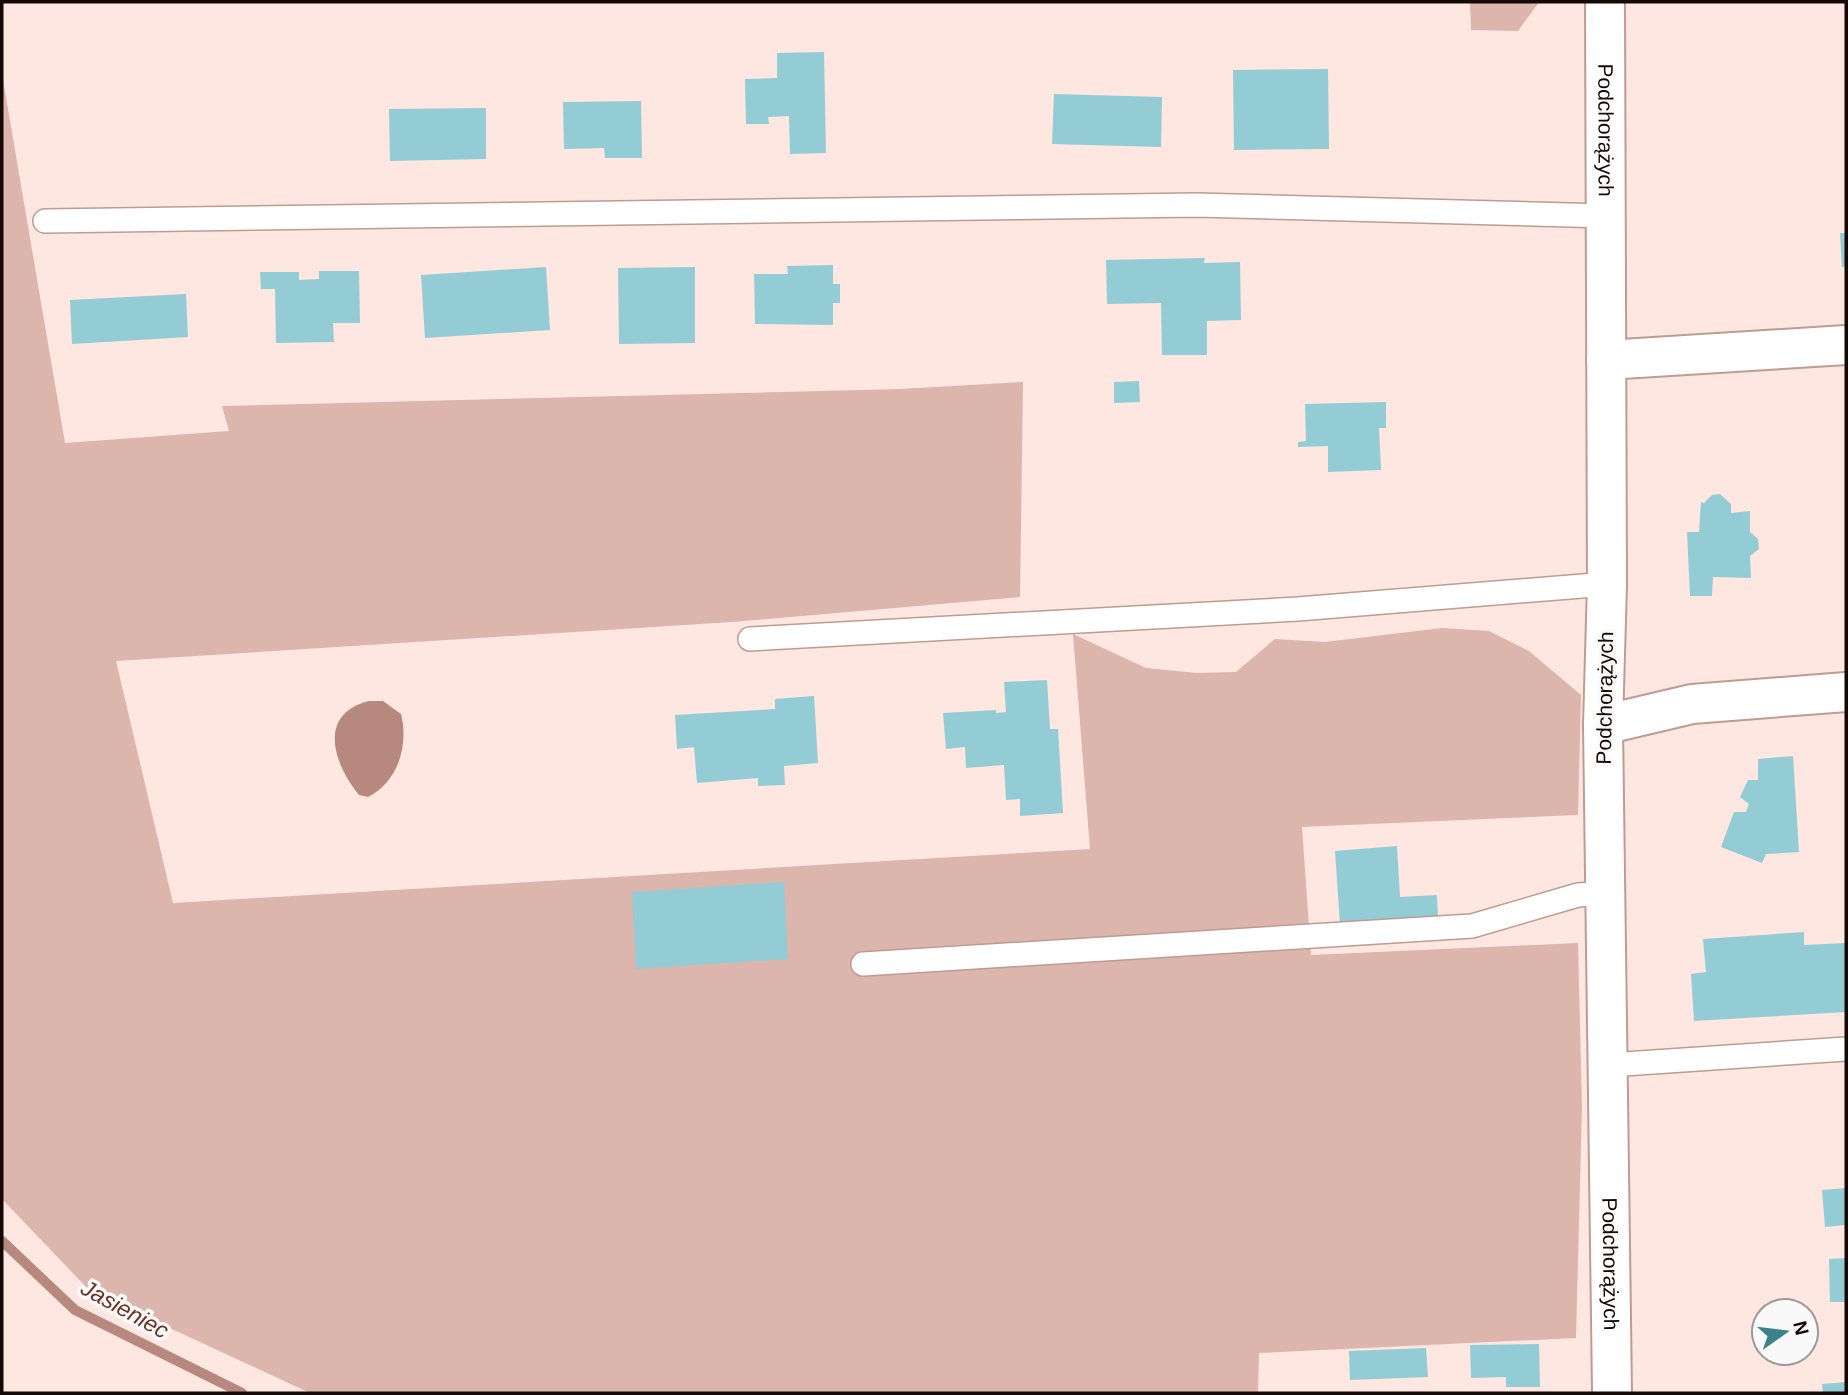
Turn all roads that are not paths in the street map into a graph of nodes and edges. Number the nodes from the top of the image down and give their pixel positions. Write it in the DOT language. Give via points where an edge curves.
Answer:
graph roads {
  1 [pos="1605,2"];
  2 [pos="1605,216"];
  3 [pos="45,221"];
  4 [pos="1846,345"];
  5 [pos="1606,360"];
  6 [pos="1607,584"];
  7 [pos="750,639"];
  8 [pos="1846,692"];
  9 [pos="1603,725"];
  10 [pos="1607,893"];
  11 [pos="863,964"];
  12 [pos="1846,1049"];
  13 [pos="1609,1065"];
  14 [pos="1612,1393"];
  1 -- 2 [label="street, Podchorążych"];
  2 -- 3 [label="lane" via="1198,205"];
  2 -- 5 [label="street, Podchorążych"];
  4 -- 5 [label="street"];
  5 -- 6 [label="street, Podchorążych"];
  6 -- 7 [label="lane" via="1298,609"];
  6 -- 9 [label="street, Podchorążych"];
  8 -- 9 [label="street" via="1692,704"];
  9 -- 10 [label="street, Podchorążych"];
  10 -- 11 [label="lane" via="1578,895 1472,926"];
  10 -- 13 [label="street, Podchorążych"];
  12 -- 13 [label="lane"];
  13 -- 14 [label="street, Podchorążych"];
}
